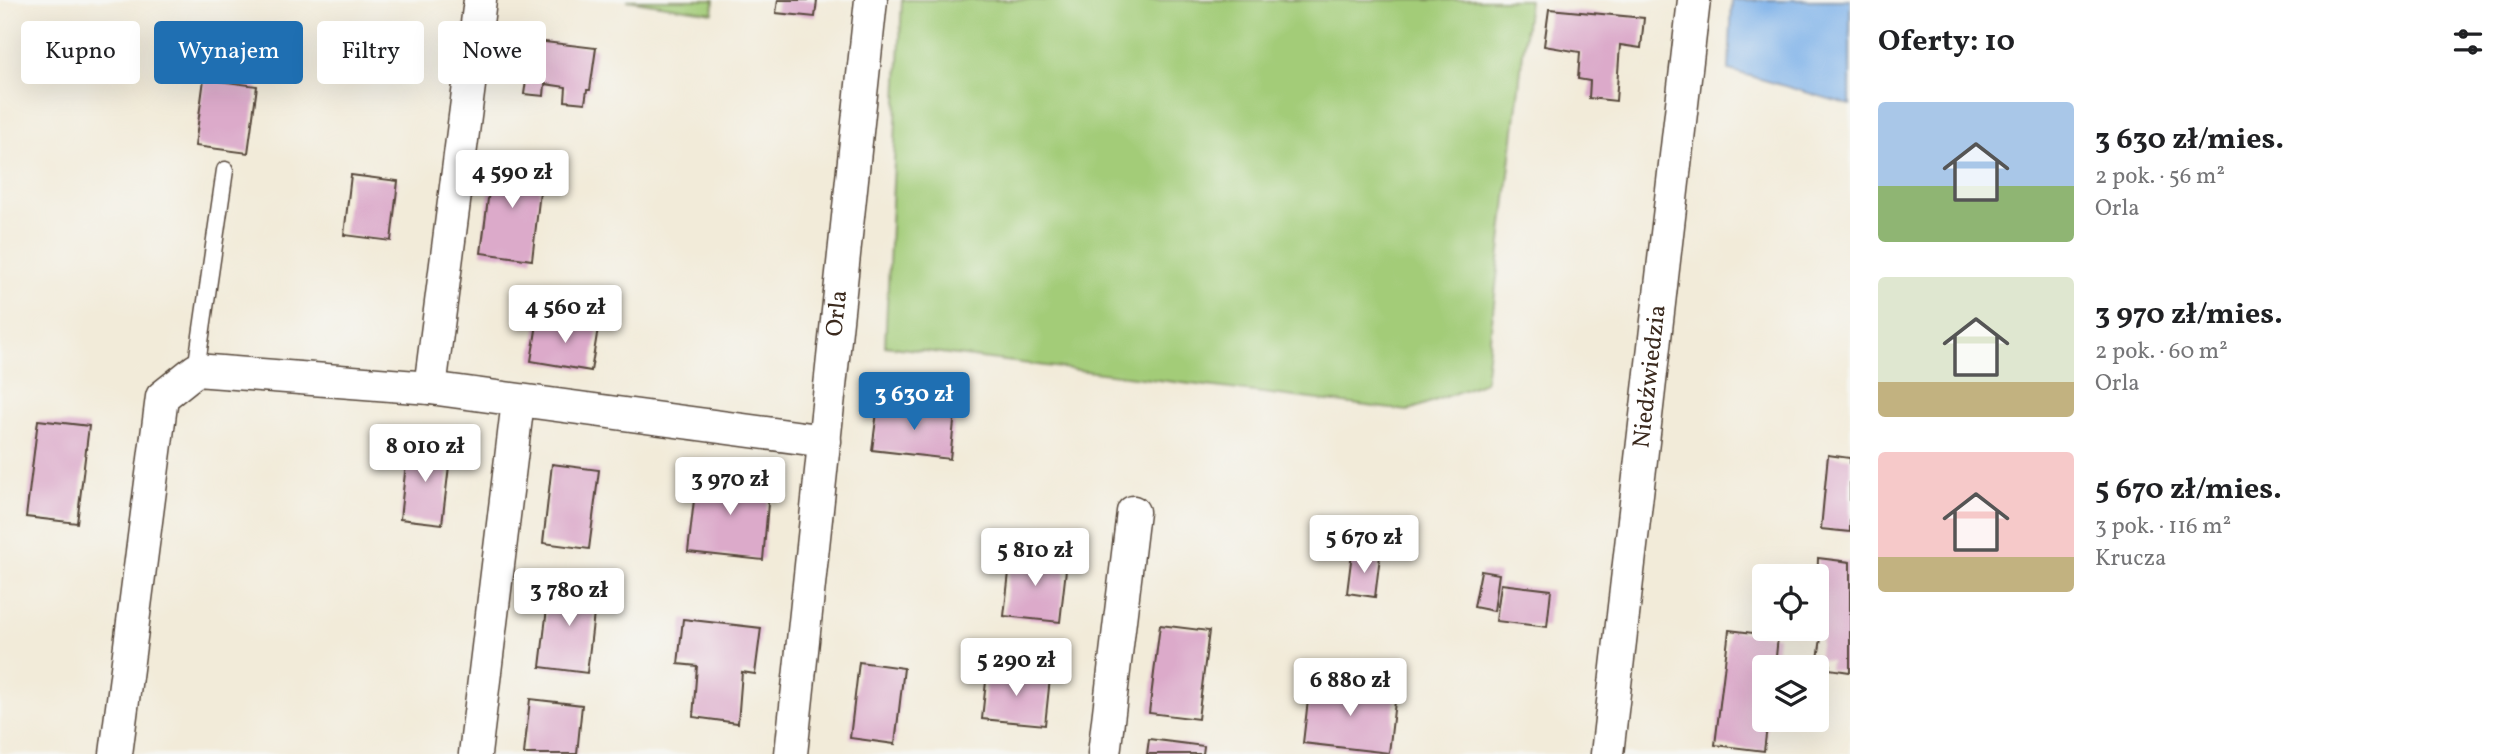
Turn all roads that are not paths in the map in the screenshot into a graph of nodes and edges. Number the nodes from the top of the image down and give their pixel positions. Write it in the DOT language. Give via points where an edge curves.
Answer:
graph roads {
  1 [pos="480,0"];
  2 [pos="871,0"];
  3 [pos="1693,0"];
  4 [pos="225,170"];
  5 [pos="196,370"];
  6 [pos="429,388"];
  7 [pos="518,401"];
  8 [pos="825,441"];
  9 [pos="1133,512"];
  10 [pos="116,754"];
  11 [pos="475,754"];
  12 [pos="790,754"];
  13 [pos="1104,754"];
  14 [pos="1606,754"];
  1 -- 6 [label="street"];
  2 -- 8 [label="street, Orla"];
  3 -- 14 [label="street, Niedźwiedzia"];
  4 -- 5 [label="lane"];
  5 -- 6 [label="street"];
  5 -- 10 [label="street" via="162,397"];
  6 -- 7 [label="street"];
  7 -- 8 [label="street"];
  7 -- 11 [label="street"];
  8 -- 12 [label="street, Orla"];
  9 -- 13 [label="street"];
}
